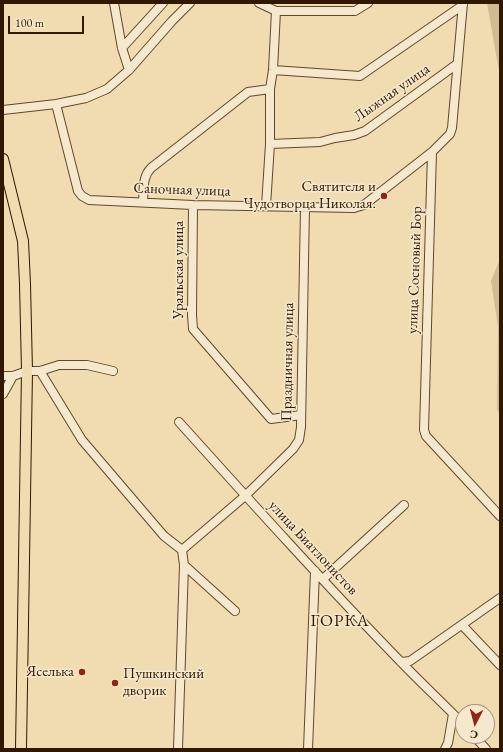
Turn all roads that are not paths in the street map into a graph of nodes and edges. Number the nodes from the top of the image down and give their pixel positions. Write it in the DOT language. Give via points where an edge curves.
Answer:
graph roads {
  1 [pos="114,3"];
  2 [pos="163,3"];
  3 [pos="190,3"];
  4 [pos="259,3"];
  5 [pos="368,3"];
  6 [pos="463,4"];
  7 [pos="276,11"];
  8 [pos="122,48"];
  9 [pos="457,64"];
  10 [pos="129,70"];
  11 [pos="273,70"];
  12 [pos="270,89"];
  13 [pos="56,104"];
  14 [pos="3,110"];
  15 [pos="270,144"];
  16 [pos="432,152"];
  17 [pos="3,159"];
  18 [pos="143,202"];
  19 [pos="193,205"];
  20 [pos="266,206"];
  21 [pos="306,207"];
  22 [pos="27,371"];
  23 [pos="40,371"];
  24 [pos="113,371"];
  25 [pos="3,376"];
  26 [pos="13,376"];
  27 [pos="3,394"];
  28 [pos="301,415"];
  29 [pos="179,422"];
  30 [pos="245,496"];
  31 [pos="404,505"];
  32 [pos="500,516"];
  33 [pos="182,550"];
  34 [pos="184,565"];
  35 [pos="315,571"];
  36 [pos="323,579"];
  37 [pos="500,598"];
  38 [pos="235,612"];
  39 [pos="462,625"];
  40 [pos="401,662"];
  41 [pos="500,665"];
  42 [pos="453,714"];
  43 [pos="21,749"];
  44 [pos="178,749"];
  45 [pos="308,749"];
  46 [pos="445,749"];
  1 -- 8 [label="street"];
  2 -- 8 [label="street"];
  3 -- 10 [label="street"];
  4 -- 7 [label="street"];
  5 -- 7 [label="street" via="355,11"];
  6 -- 9 [label="street"];
  6 -- 11 [label="street" via="360,76"];
  7 -- 11 [label="street"];
  8 -- 10 [label="street"];
  9 -- 15 [label="street, Лыжная улица" via="365,131 320,142"];
  9 -- 16 [label="street" via="452,128 450,134"];
  10 -- 13 [label="street" via="107,89 86,98"];
  11 -- 12 [label="street"];
  12 -- 15 [label="street"];
  12 -- 18 [label="street" via="248,92 151,168 145,177"];
  13 -- 14 [label="street"];
  13 -- 18 [label="street, Саночная улица" via="78,191 82,196 89,200"];
  15 -- 20 [label="street"];
  16 -- 21 [label="street, Саночная улица" via="359,207"];
  16 -- 32 [label="street, улица Сосновый Бор" via="424,430 426,436"];
  17 -- 22 [label="main road" via="23,240"];
  18 -- 19 [label="street, Саночная улица"];
  19 -- 20 [label="street, Саночная улица"];
  19 -- 28 [label="street, Уральская улица" via="194,329 271,419"];
  20 -- 21 [label="street, Саночная улица"];
  21 -- 28 [label="street, Праздничная улица"];
  22 -- 23 [label="street"];
  22 -- 26 [label="street"];
  22 -- 43 [label="main road"];
  23 -- 24 [label="street" via="59,366 87,365"];
  23 -- 33 [label="street" via="82,440 164,536"];
  25 -- 26 [label="street"];
  26 -- 27 [label="street"];
  28 -- 30 [label="street, Праздничная улица" via="299,440 293,449"];
  29 -- 30 [label="street, улица Биатлонистов"];
  30 -- 33 [label="street, Праздничная улица"];
  30 -- 35 [label="street, улица Биатлонистов"];
  31 -- 36 [label="street"];
  33 -- 34 [label="street"];
  34 -- 38 [label="street"];
  34 -- 44 [label="street"];
  35 -- 36 [label="street, улица Биатлонистов"];
  35 -- 45 [label="street"];
  36 -- 40 [label="street, улица Биатлонистов"];
  37 -- 39 [label="street"];
  39 -- 40 [label="street" via="410,661"];
  39 -- 41 [label="street"];
  40 -- 42 [label="street, улица Биатлонистов"];
  42 -- 46 [label="street"];
}
